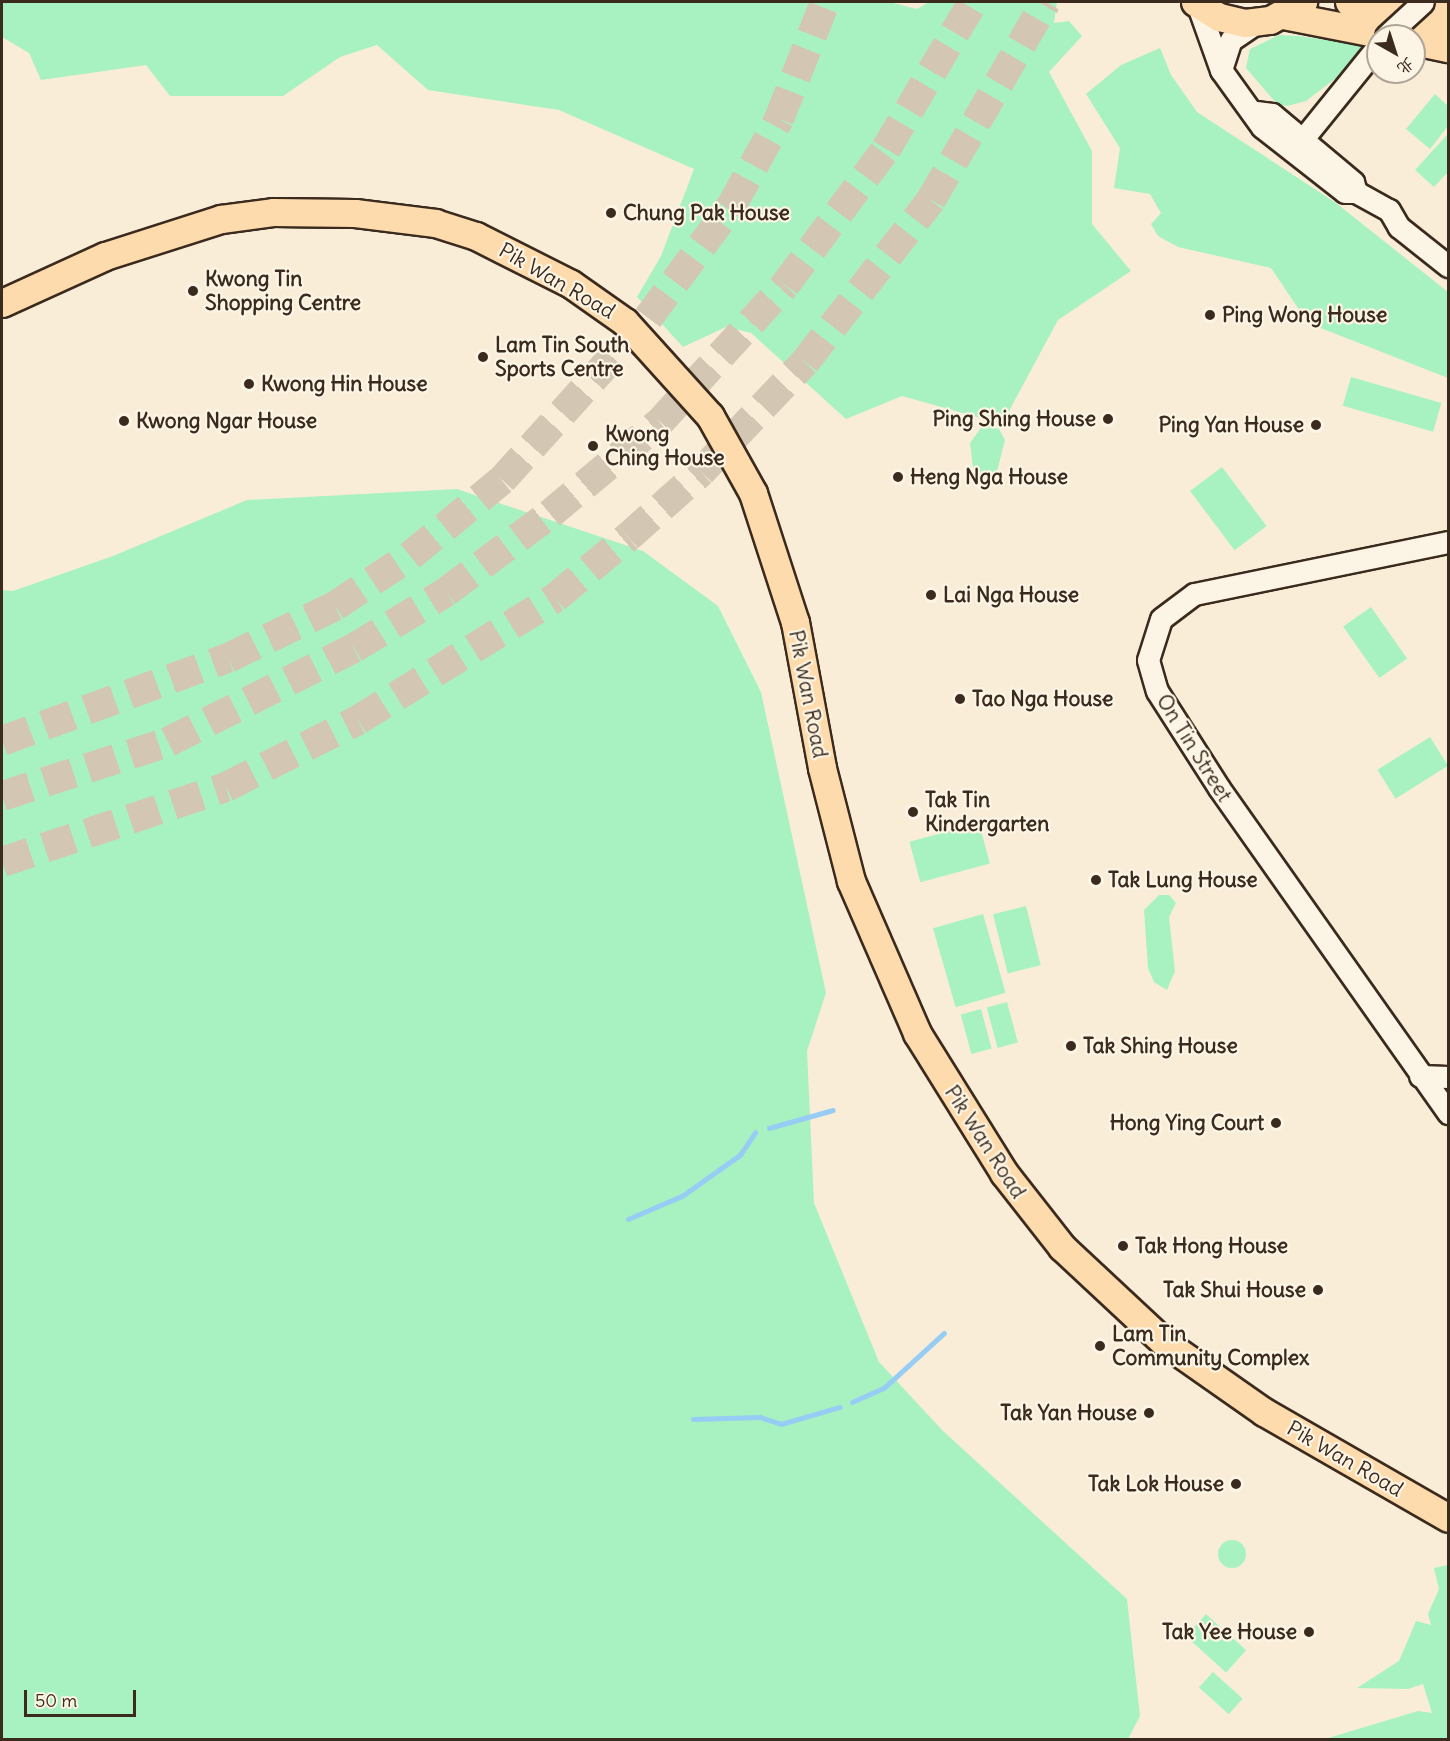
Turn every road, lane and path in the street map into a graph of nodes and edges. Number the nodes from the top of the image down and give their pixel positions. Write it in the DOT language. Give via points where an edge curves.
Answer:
graph roads {
  1 [pos="1196,2"];
  2 [pos="1351,2"];
  3 [pos="1423,2"];
  4 [pos="1435,2"];
  5 [pos="1449,4"];
  6 [pos="1281,13"];
  7 [pos="1400,24"];
  8 [pos="1449,27"];
  9 [pos="1366,31"];
  10 [pos="1426,43"];
  11 [pos="1449,48"];
  12 [pos="1366,61"];
  13 [pos="1221,70"];
  14 [pos="1293,142"];
  15 [pos="1449,266"];
  16 [pos="2,303"];
  17 [pos="1449,542"];
  18 [pos="1420,1076"];
  19 [pos="1449,1077"];
  20 [pos="1449,1113"];
  21 [pos="1449,1518"];
  1 -- 6 [label="main road" via="1225,19"];
  1 -- 13 [label="street"];
  2 -- 8 [label="highway"];
  3 -- 7 [label="street, bridge"];
  4 -- 5 [label="highway"];
  6 -- 9 [label="main road"];
  6 -- 13 [label="street" via="1231,40"];
  10 -- 11 [label="main road"];
  12 -- 14 [label="street"];
  13 -- 14 [label="street" via="1256,112 1272,114"];
  14 -- 15 [label="street" via="1353,182 1388,226 1399,227"];
  16 -- 21 [label="main road, Pik Wan Road" via="105,256 188,227 243,214 334,212 419,220 476,236 571,285 625,322 710,416 753,493 795,622 822,768 851,881 897,994 976,1132 1046,1228 1140,1322 1264,1412"];
  17 -- 18 [label="street, On Tin Street" via="1194,594 1161,619 1149,660 1157,692 1186,738"];
  18 -- 19 [label="street"];
  18 -- 20 [label="street, On Tin Street"];
}
